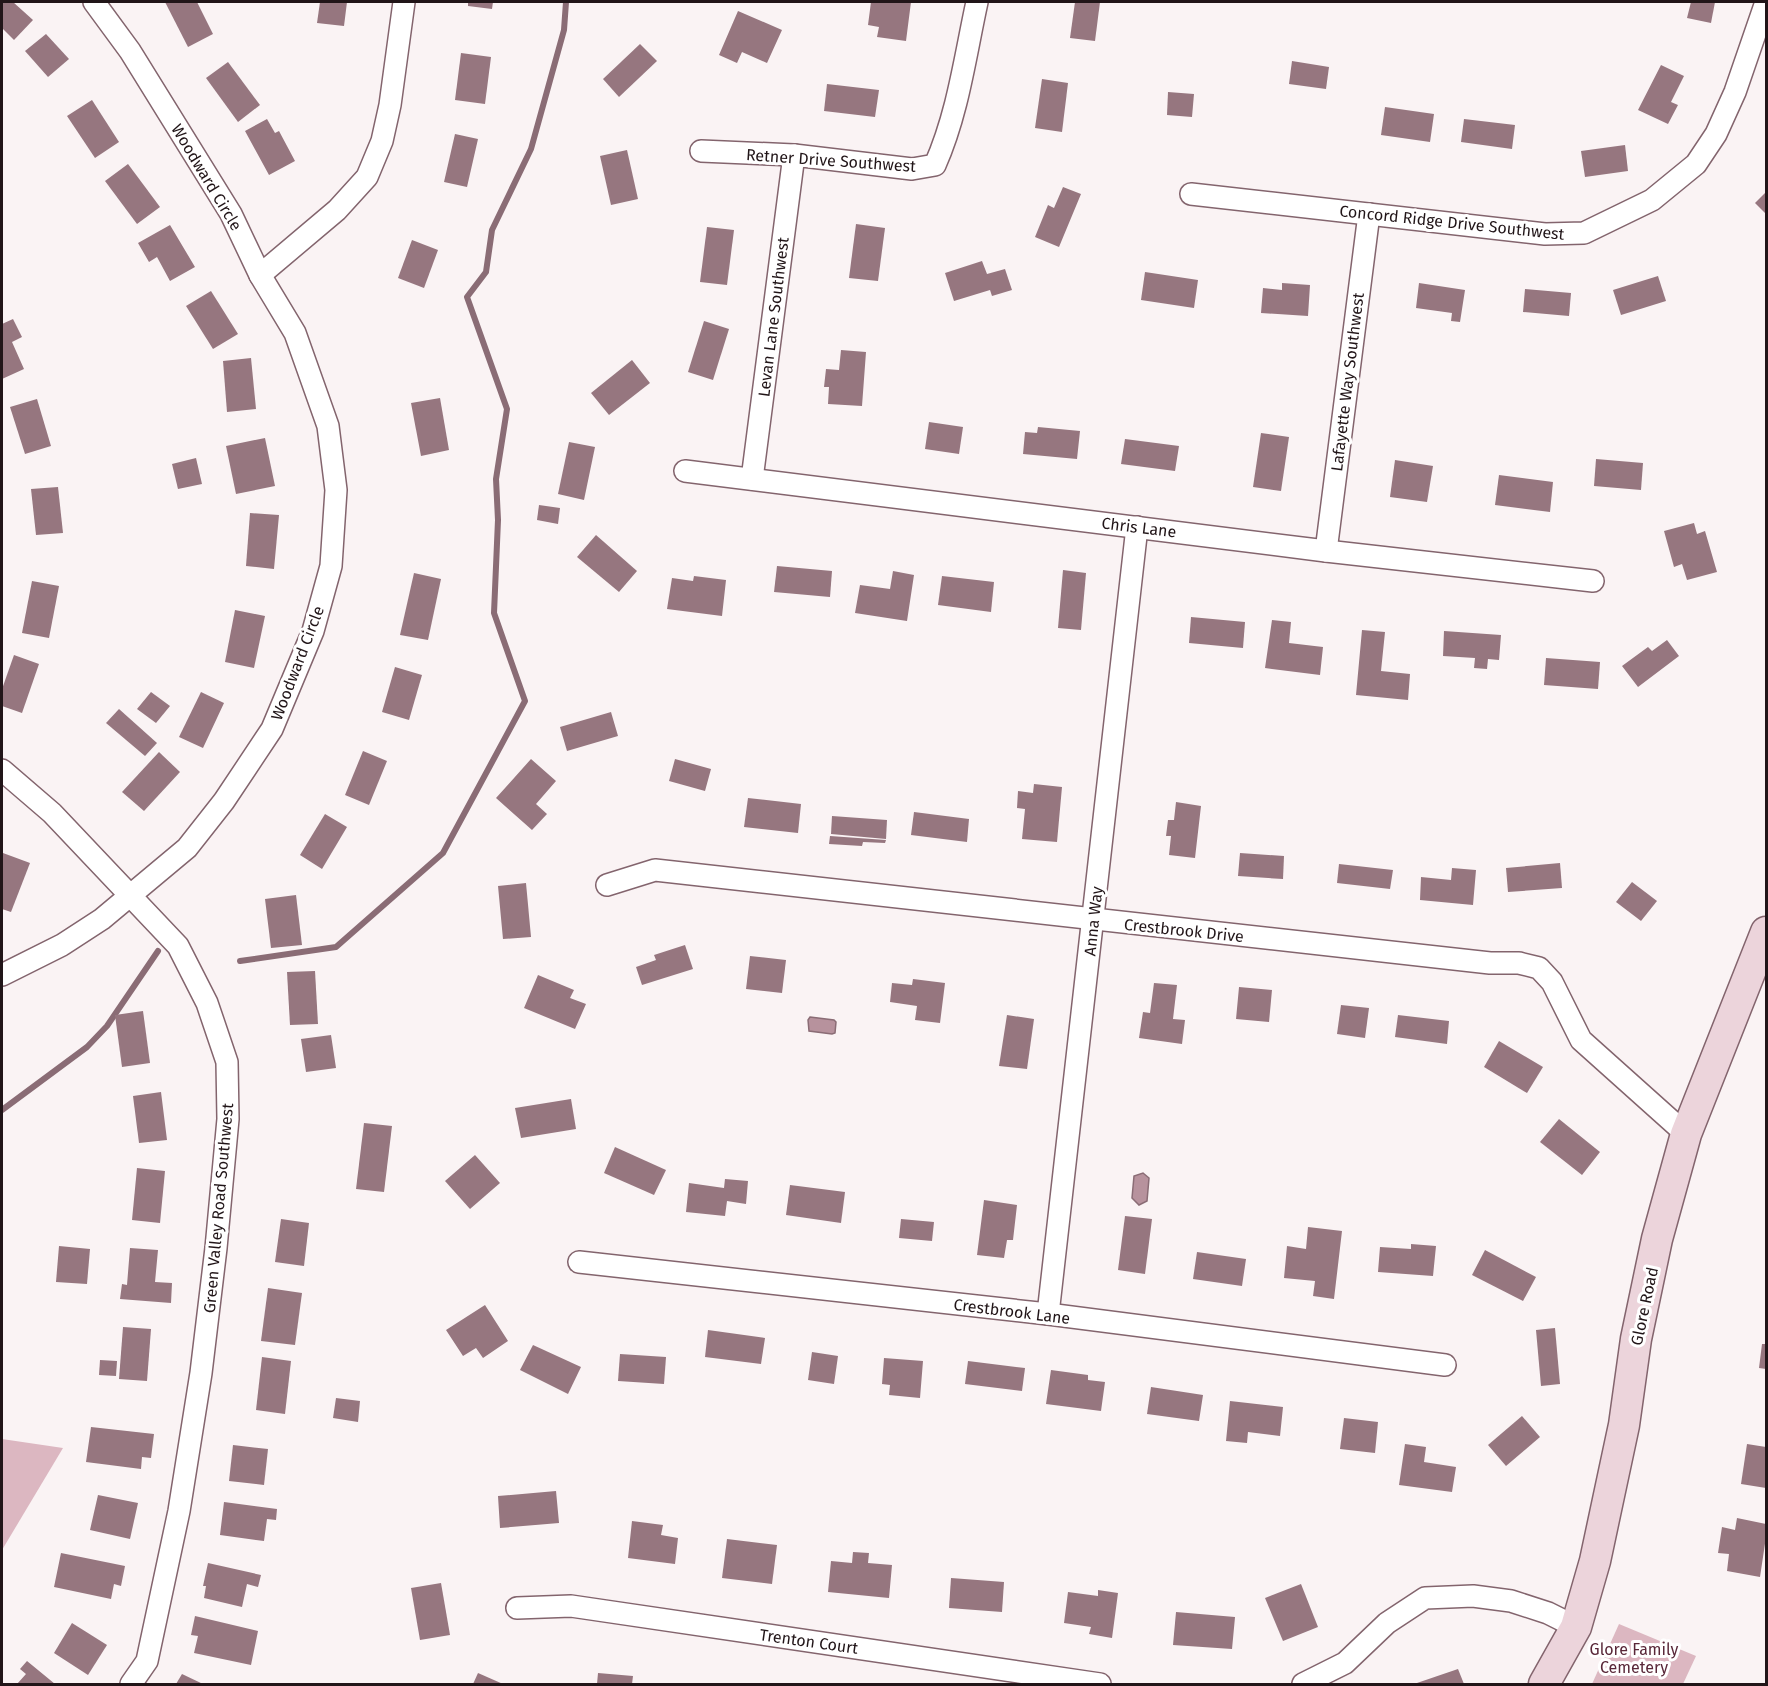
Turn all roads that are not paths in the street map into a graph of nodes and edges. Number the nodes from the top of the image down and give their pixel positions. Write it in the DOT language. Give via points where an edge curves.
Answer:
graph roads {
  1 [pos="94,2"];
  2 [pos="404,2"];
  3 [pos="977,2"];
  4 [pos="1766,2"];
  5 [pos="701,152"];
  6 [pos="794,155"];
  7 [pos="1191,194"];
  8 [pos="1369,214"];
  9 [pos="260,275"];
  10 [pos="685,471"];
  11 [pos="752,479"];
  12 [pos="1137,526"];
  13 [pos="1326,551"];
  14 [pos="1593,581"];
  15 [pos="2,770"];
  16 [pos="606,885"];
  17 [pos="129,895"];
  18 [pos="1093,921"];
  19 [pos="1767,932"];
  20 [pos="2,975"];
  21 [pos="1686,1134"];
  22 [pos="579,1263"];
  23 [pos="1048,1314"];
  24 [pos="1445,1365"];
  25 [pos="517,1608"];
  26 [pos="1576,1627"];
  27 [pos="131,1684"];
  28 [pos="1100,1684"];
  29 [pos="1303,1684"];
  30 [pos="1544,1684"];
  1 -- 9 [label="street, Woodward Circle" via="130,51 231,214"];
  2 -- 9 [label="street" via="390,105 382,141 367,177 337,210"];
  3 -- 6 [label="street, Retner Drive Southwest" via="952,118 935,165 912,169"];
  4 -- 8 [label="street, Concord Ridge Drive Southwest" via="1735,92 1707,150 1652,200 1584,233 1545,234"];
  5 -- 6 [label="street, Retner Drive Southwest"];
  6 -- 11 [label="street, Levan Lane Southwest"];
  7 -- 8 [label="street, Concord Ridge Drive Southwest"];
  8 -- 13 [label="street, Lafayette Way Southwest"];
  9 -- 17 [label="street, Woodward Circle" via="295,333 328,426 336,490 331,566 313,631 272,729 187,848"];
  10 -- 11 [label="street, Chris Lane"];
  11 -- 12 [label="street, Chris Lane"];
  12 -- 13 [label="street, Chris Lane"];
  12 -- 18 [label="street, Anna Way"];
  13 -- 14 [label="street, Chris Lane"];
  15 -- 17 [label="street, Green Valley Road Southwest" via="52,813"];
  16 -- 18 [label="street, Crestbrook Drive" via="655,870"];
  17 -- 20 [label="street, Woodward Circle" via="102,919 62,945"];
  17 -- 27 [label="street, Green Valley Road Southwest" via="178,946 207,1003 227,1062 228,1119 201,1373 179,1511 147,1661"];
  18 -- 21 [label="street, Crestbrook Drive" via="1539,968 1552,982 1581,1040"];
  18 -- 23 [label="street, Anna Way"];
  19 -- 21 [label="street, Glore Road"];
  21 -- 26 [label="street, Glore Road" via="1657,1239 1636,1339 1624,1425 1595,1561"];
  22 -- 23 [label="street, Crestbrook Lane"];
  23 -- 24 [label="street, Crestbrook Lane"];
  25 -- 28 [label="street, Trenton Court" via="571,1606"];
  26 -- 29 [label="street" via="1548,1612 1511,1601 1473,1596 1425,1598 1387,1623 1345,1663"];
  26 -- 30 [label="street, Glore Road"];
}
